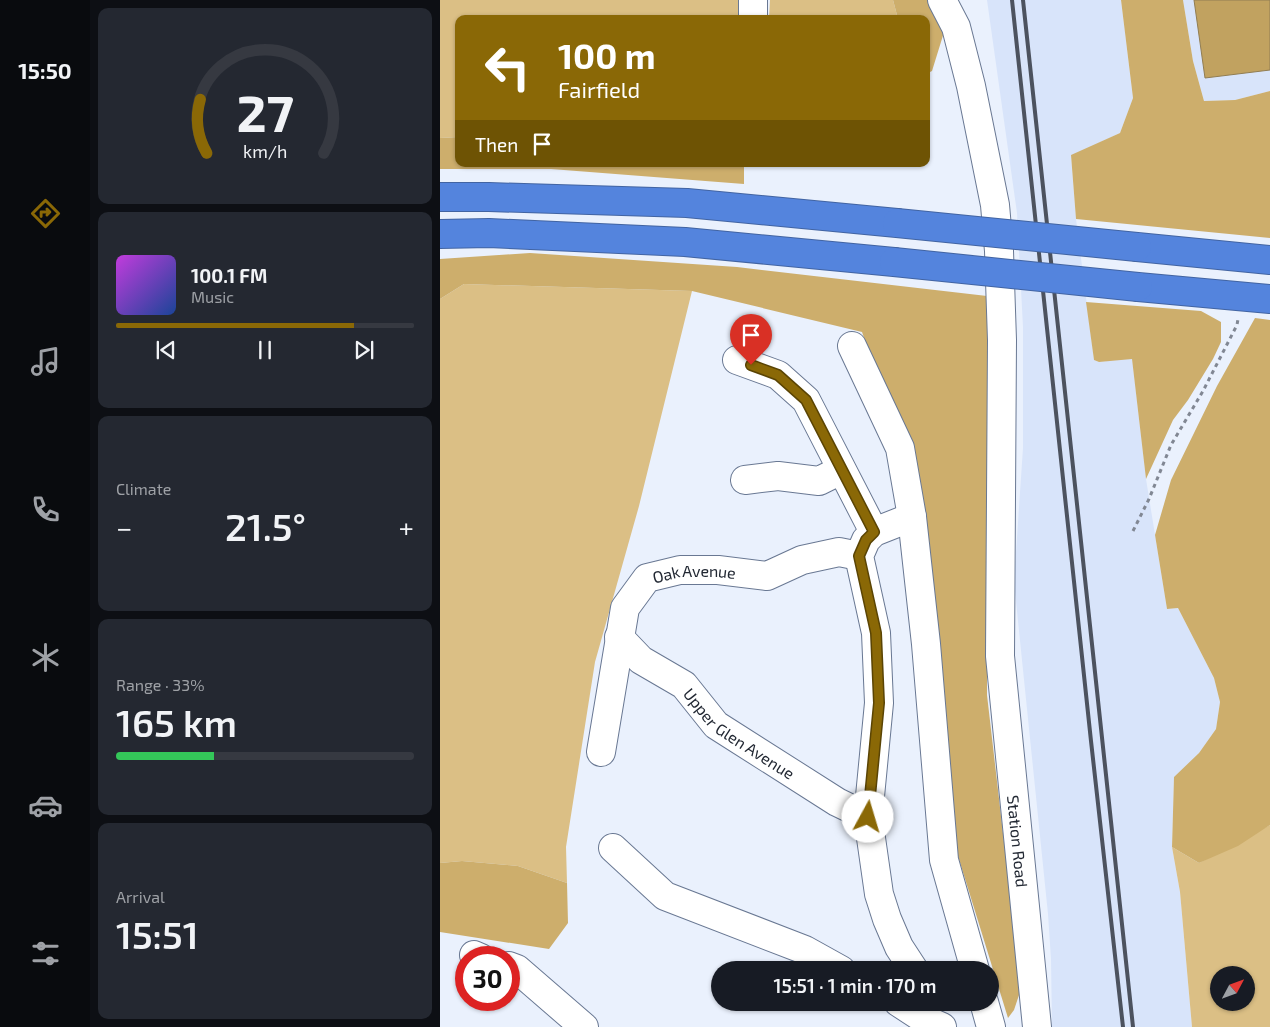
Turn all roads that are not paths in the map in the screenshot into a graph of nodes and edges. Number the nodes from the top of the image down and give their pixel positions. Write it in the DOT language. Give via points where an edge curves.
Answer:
graph roads {
  1 [pos="753,0"];
  2 [pos="942,0"];
  3 [pos="754,15"];
  4 [pos="440,197"];
  5 [pos="440,234"];
  6 [pos="1270,260"];
  7 [pos="1270,299"];
  8 [pos="852,346"];
  9 [pos="738,360"];
  10 [pos="841,470"];
  11 [pos="745,480"];
  12 [pos="912,517"];
  13 [pos="874,532"];
  14 [pos="859,556"];
  15 [pos="619,638"];
  16 [pos="601,752"];
  17 [pos="868,817"];
  18 [pos="613,848"];
  19 [pos="825,961"];
  20 [pos="908,961"];
  21 [pos="972,961"];
  22 [pos="520,972"];
  23 [pos="913,1011"];
  24 [pos="945,1011"];
  25 [pos="987,1011"];
  26 [pos="584,1027"];
  27 [pos="942,1027"];
  28 [pos="959,1027"];
  29 [pos="991,1027"];
  30 [pos="1037,1027"];
  1 -- 3 [label="street"];
  2 -- 30 [label="street, Station Road" via="956,27 995,205 1002,340 1000,656"];
  4 -- 6 [label="highway, bridge" via="687,202"];
  5 -- 7 [label="highway, bridge" via="488,233 685,242"];
  8 -- 12 [label="street" via="900,448"];
  9 -- 10 [label="street" via="778,375 806,400"];
  10 -- 11 [label="street" via="819,481 778,476"];
  10 -- 13 [label="street"];
  12 -- 13 [label="street"];
  12 -- 21 [label="street" via="944,860"];
  13 -- 14 [label="street" via="866,540"];
  14 -- 15 [label="street, Oak Avenue" via="839,552 802,560 767,576 718,570 680,570 647,578 626,608"];
  14 -- 17 [label="street" via="876,633 879,703"];
  15 -- 16 [label="street, Oak Avenue"];
  15 -- 17 [label="street, Upper Glen Avenue" via="641,660 684,685 716,724 836,802"];
  17 -- 20 [label="street" via="879,894 899,947"];
  18 -- 19 [label="street" via="665,896 805,950"];
  22 -- 26 [label="street"];
  23 -- 27 [label="street"];
  24 -- 28 [label="street"];
  25 -- 29 [label="street"];
}
